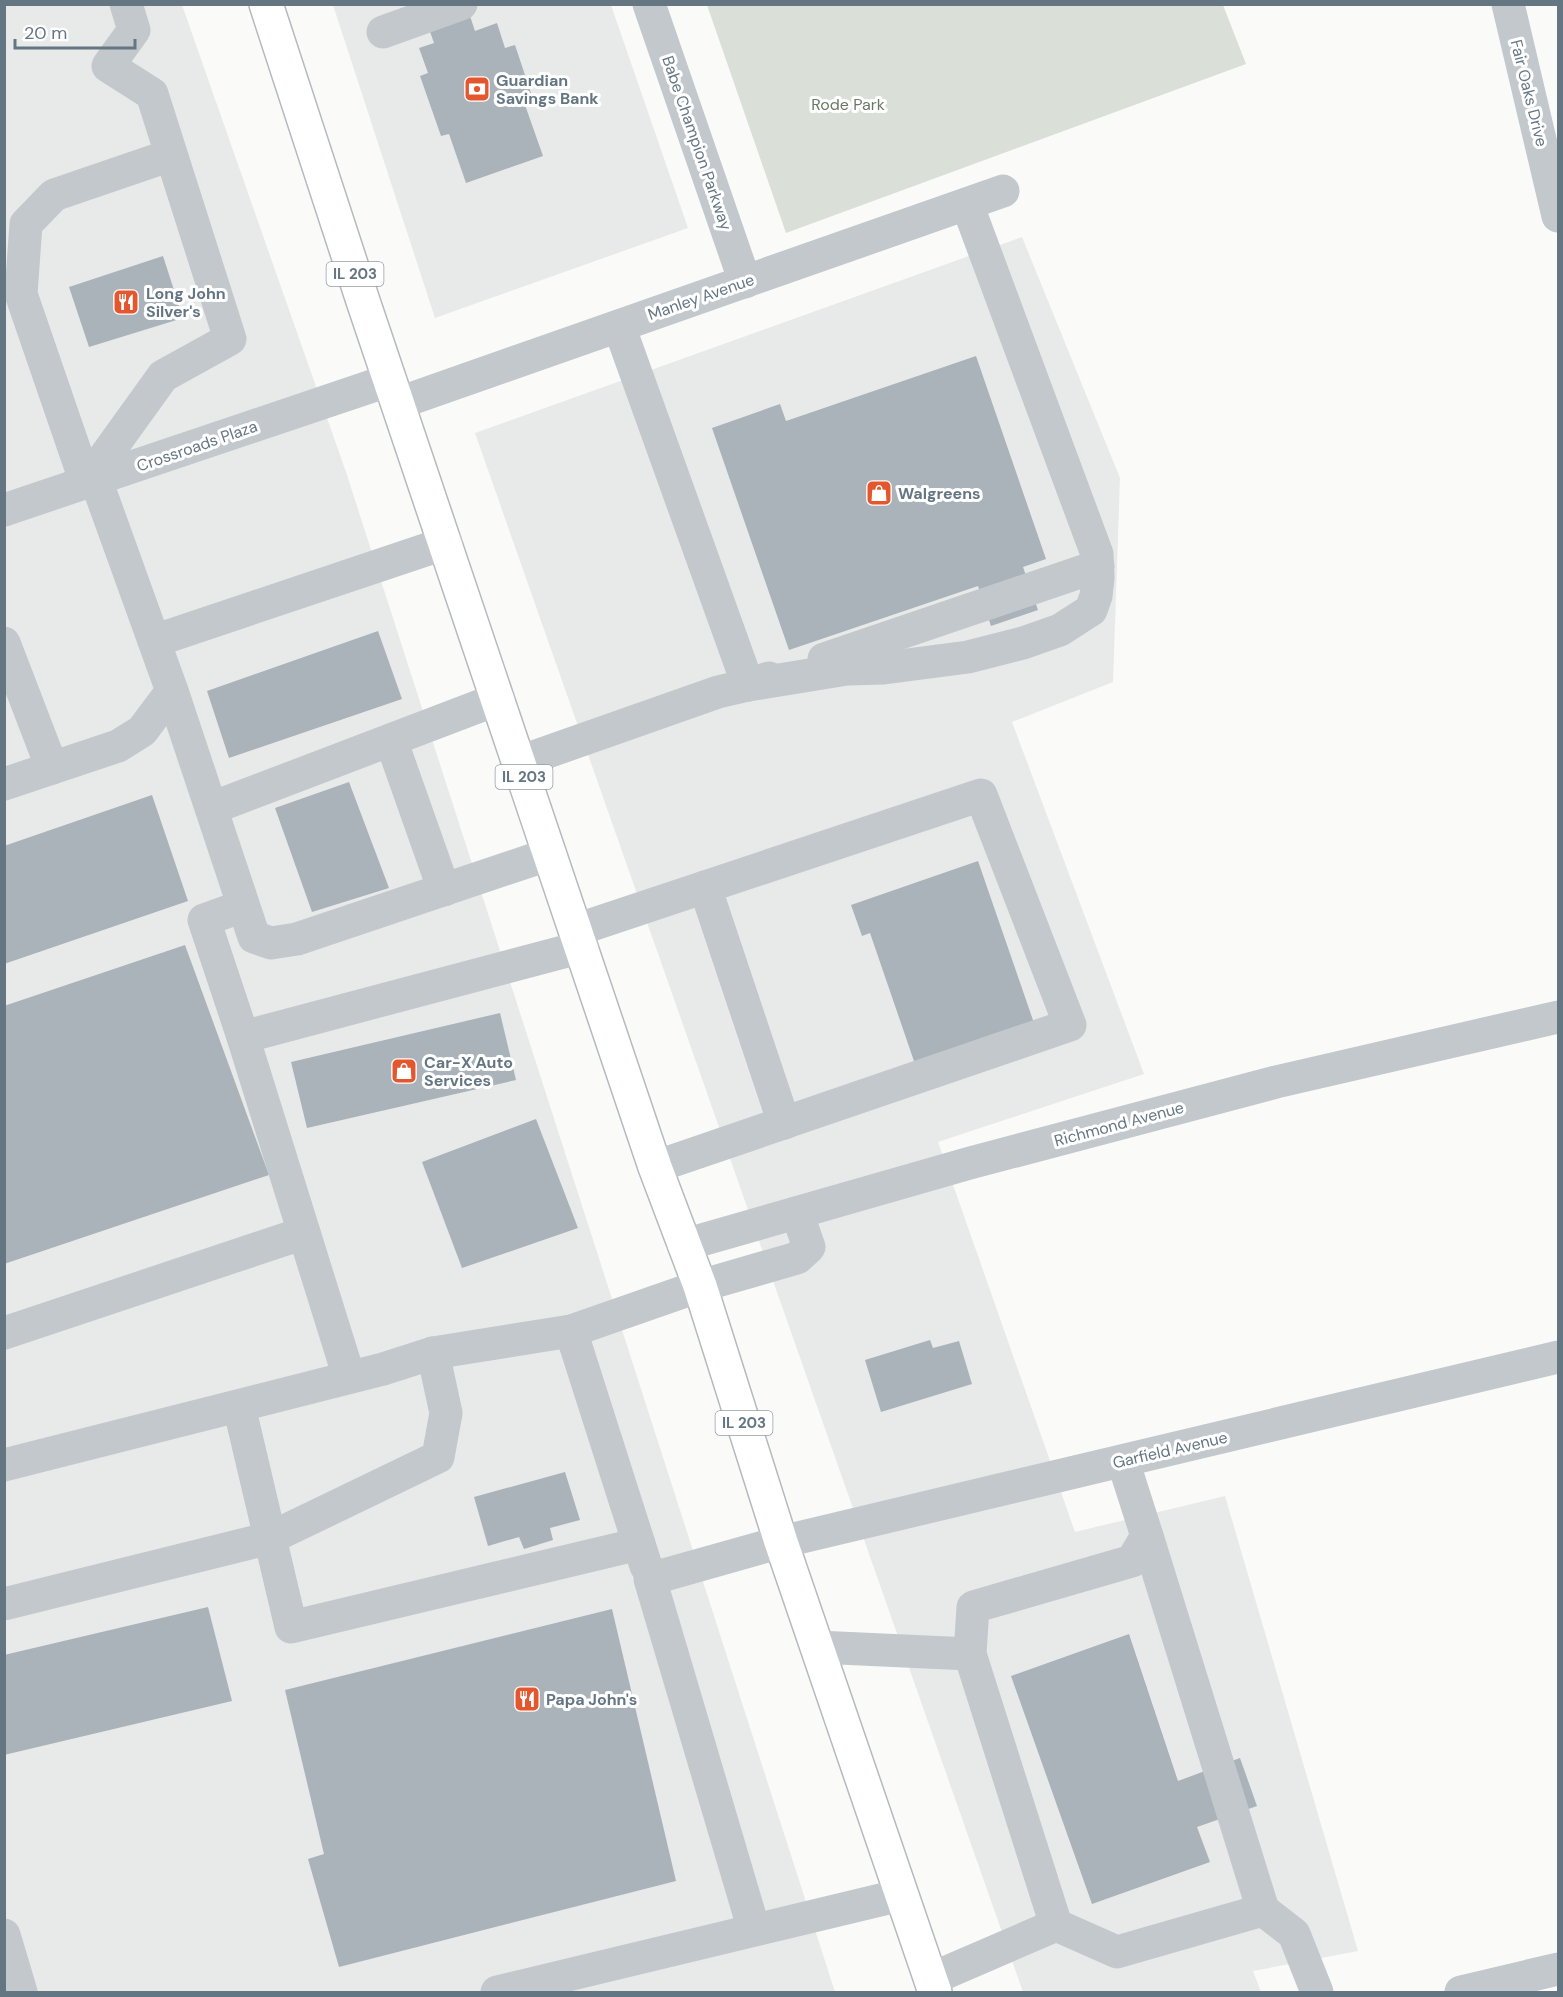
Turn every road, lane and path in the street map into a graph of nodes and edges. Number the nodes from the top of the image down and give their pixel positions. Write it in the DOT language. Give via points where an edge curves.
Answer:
graph roads {
  1 [pos="126,4"];
  2 [pos="266,4"];
  3 [pos="461,4"];
  4 [pos="649,4"];
  5 [pos="1508,4"];
  6 [pos="383,32"];
  7 [pos="171,154"];
  8 [pos="1003,191"];
  9 [pos="967,204"];
  10 [pos="1558,216"];
  11 [pos="15,229"];
  12 [pos="745,282"];
  13 [pos="619,326"];
  14 [pos="395,392"];
  15 [pos="91,482"];
  16 [pos="4,510"];
  17 [pos="446,543"];
  18 [pos="1098,566"];
  19 [pos="154,641"];
  20 [pos="4,643"];
  21 [pos="748,685"];
  22 [pos="172,691"];
  23 [pos="498,699"];
  24 [pos="391,740"];
  25 [pos="519,762"];
  26 [pos="52,768"];
  27 [pos="4,784"];
  28 [pos="212,808"];
  29 [pos="550,854"];
  30 [pos="705,887"];
  31 [pos="444,890"];
  32 [pos="243,906"];
  33 [pos="579,939"];
  34 [pos="1558,1017"];
  35 [pos="243,1037"];
  36 [pos="783,1123"];
  37 [pos="655,1167"];
  38 [pos="797,1213"];
  39 [pos="304,1233"];
  40 [pos="684,1245"];
  41 [pos="700,1286"];
  42 [pos="571,1331"];
  43 [pos="4,1333"];
  44 [pos="433,1353"];
  45 [pos="1558,1357"];
  46 [pos="349,1377"];
  47 [pos="239,1406"];
  48 [pos="1123,1461"];
  49 [pos="4,1465"];
  50 [pos="1147,1536"];
  51 [pos="270,1538"];
  52 [pos="781,1542"];
  53 [pos="639,1544"];
  54 [pos="650,1579"];
  55 [pos="4,1604"];
  56 [pos="817,1647"];
  57 [pos="970,1654"];
  58 [pos="902,1895"];
  59 [pos="1263,1910"];
  60 [pos="1056,1925"];
  61 [pos="754,1930"];
  62 [pos="4,1935"];
  63 [pos="1558,1970"];
  64 [pos="933,1986"];
  65 [pos="21,1992"];
  66 [pos="497,1992"];
  67 [pos="1317,1992"];
  68 [pos="1461,1992"];
  1 -- 7 [label="street" via="134,30 108,66 152,94"];
  2 -- 14 [label="main road, IL 203"];
  3 -- 6 [label="street"];
  4 -- 12 [label="street, Babe Champion Parkway"];
  5 -- 10 [label="street, Fair Oaks Drive"];
  7 -- 11 [label="street" via="54,195"];
  7 -- 15 [label="street" via="230,339 163,376"];
  8 -- 9 [label="street, Manley Avenue"];
  9 -- 12 [label="street, Manley Avenue"];
  9 -- 18 [label="street" via="1097,554"];
  11 -- 15 [label="street" via="21,294"];
  12 -- 13 [label="street, Manley Avenue"];
  13 -- 14 [label="street, Manley Avenue"];
  13 -- 21 [label="street"];
  14 -- 15 [label="street, Crossroads Plaza"];
  14 -- 17 [label="main road, IL 203"];
  15 -- 16 [label="street, Crossroads Plaza"];
  15 -- 19 [label="street"];
  17 -- 19 [label="street"];
  17 -- 23 [label="main road, IL 203"];
  18 -- 21 [label="street"];
  18 -- 21 [label="street" via="1091,610 1060,630 1023,643 968,657 847,669"];
  19 -- 22 [label="street"];
  20 -- 26 [label="street"];
  21 -- 25 [label="street"];
  22 -- 26 [label="street" via="142,730 118,746"];
  22 -- 28 [label="street"];
  23 -- 24 [label="street"];
  23 -- 25 [label="main road, IL 203"];
  24 -- 28 [label="street"];
  24 -- 31 [label="street"];
  25 -- 29 [label="main road, IL 203"];
  26 -- 27 [label="street"];
  28 -- 32 [label="street"];
  29 -- 31 [label="street"];
  29 -- 33 [label="main road, IL 203"];
  30 -- 33 [label="street"];
  30 -- 36 [label="street"];
  30 -- 36 [label="street" via="981,795 1070,1025"];
  31 -- 32 [label="street" via="297,939 271,942 254,937"];
  32 -- 35 [label="street" via="204,920"];
  33 -- 35 [label="street"];
  33 -- 37 [label="main road, IL 203"];
  34 -- 38 [label="street, Richmond Avenue" via="1276,1082"];
  35 -- 39 [label="street"];
  36 -- 37 [label="street"];
  37 -- 40 [label="main road, IL 203"];
  38 -- 40 [label="street, Richmond Avenue"];
  38 -- 41 [label="street" via="809,1247 804,1254"];
  39 -- 43 [label="street"];
  39 -- 46 [label="street"];
  40 -- 41 [label="main road, IL 203"];
  41 -- 42 [label="street"];
  41 -- 52 [label="main road, IL 203"];
  42 -- 44 [label="street"];
  42 -- 53 [label="street"];
  44 -- 46 [label="street"];
  44 -- 51 [label="street" via="446,1413 438,1456"];
  45 -- 48 [label="street, Garfield Avenue"];
  46 -- 47 [label="street"];
  47 -- 49 [label="street"];
  47 -- 51 [label="street"];
  48 -- 50 [label="street"];
  48 -- 52 [label="street, Garfield Avenue"];
  50 -- 57 [label="street" via="1132,1561 973,1607"];
  50 -- 59 [label="street"];
  51 -- 53 [label="street" via="291,1627"];
  51 -- 55 [label="street"];
  52 -- 54 [label="street, Garfield Avenue"];
  52 -- 56 [label="main road, IL 203"];
  53 -- 54 [label="street"];
  54 -- 61 [label="street"];
  56 -- 57 [label="street"];
  56 -- 58 [label="main road, IL 203"];
  57 -- 60 [label="street"];
  58 -- 61 [label="street"];
  58 -- 64 [label="main road, IL 203"];
  59 -- 60 [label="street" via="1117,1952"];
  59 -- 67 [label="street" via="1294,1934"];
  60 -- 64 [label="street"];
  61 -- 66 [label="street"];
  62 -- 65 [label="street"];
  63 -- 68 [label="street"];
}
